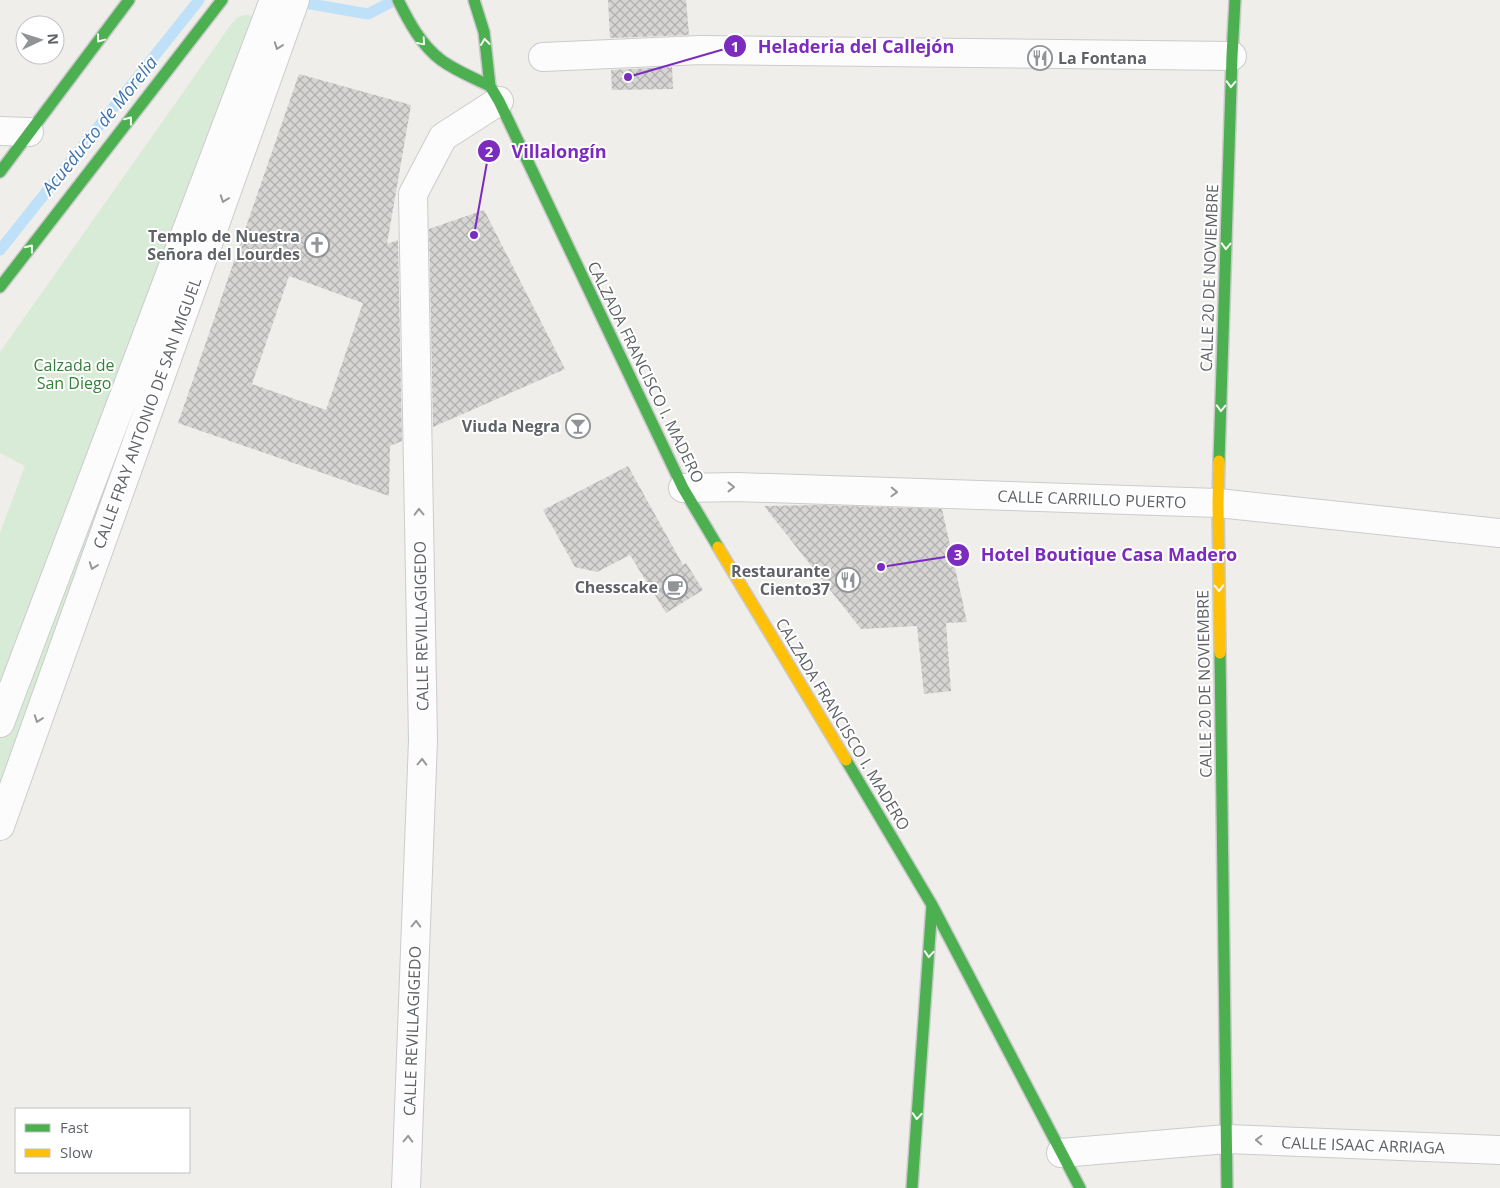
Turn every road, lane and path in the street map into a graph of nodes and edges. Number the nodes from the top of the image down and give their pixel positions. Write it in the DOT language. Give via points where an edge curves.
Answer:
graph roads {
  1 [pos="129,0"];
  2 [pos="222,0"];
  3 [pos="274,0"];
  4 [pos="295,0"];
  5 [pos="398,0"];
  6 [pos="474,0"];
  7 [pos="1235,0"];
  8 [pos="1232,56"];
  9 [pos="543,57"];
  10 [pos="494,94"];
  11 [pos="0,131"];
  12 [pos="29,132"];
  13 [pos="0,172"];
  14 [pos="0,287"];
  15 [pos="683,488"];
  16 [pos="1218,503"];
  17 [pos="1500,533"];
  18 [pos="0,723"];
  19 [pos="0,826"];
  20 [pos="932,905"];
  21 [pos="1227,1139"];
  22 [pos="1500,1150"];
  23 [pos="1062,1153"];
  24 [pos="406,1188"];
  25 [pos="912,1188"];
  26 [pos="1080,1188"];
  27 [pos="1227,1188"];
  1 -- 12 [label="main road, one-way"];
  14 -- 2 [label="main road, one-way"];
  3 -- 18 [label="street"];
  4 -- 19 [label="street, CALLE FRAY ANTONIO DE SAN MIGUEL, one-way"];
  5 -- 10 [label="main road, one-way" via="424,44 441,60"];
  10 -- 6 [label="main road, CALZADA FRANCISCO I. MADERO, one-way" via="484,32"];
  7 -- 8 [label="main road, CALLE 20 DE NOVIEMBRE"];
  8 -- 9 [label="street" via="701,50"];
  8 -- 16 [label="main road, CALLE 20 DE NOVIEMBRE, one-way"];
  10 -- 15 [label="main road, CALZADA FRANCISCO I. MADERO"];
  24 -- 10 [label="street, CALLE REVILLAGIGEDO, one-way" via="423,740 413,194 444,137"];
  11 -- 12 [label="street"];
  12 -- 13 [label="main road"];
  15 -- 16 [label="street, CALLE CARRILLO PUERTO, one-way"];
  15 -- 20 [label="main road, CALZADA FRANCISCO I. MADERO"];
  16 -- 17 [label="street, CALLE CARRILLO PUERTO"];
  16 -- 21 [label="main road, CALLE 20 DE NOVIEMBRE, one-way"];
  20 -- 23 [label="main road, CALZADA FRANCISCO I. MADERO"];
  20 -- 25 [label="main road, one-way"];
  22 -- 21 [label="street, CALLE ISAAC ARRIAGA, one-way"];
  21 -- 23 [label="street, CALLE ISAAC ARRIAGA"];
  21 -- 27 [label="main road, CALLE 20 DE NOVIEMBRE"];
  23 -- 26 [label="main road, CALZADA FRANCISCO I. MADERO"];
}
